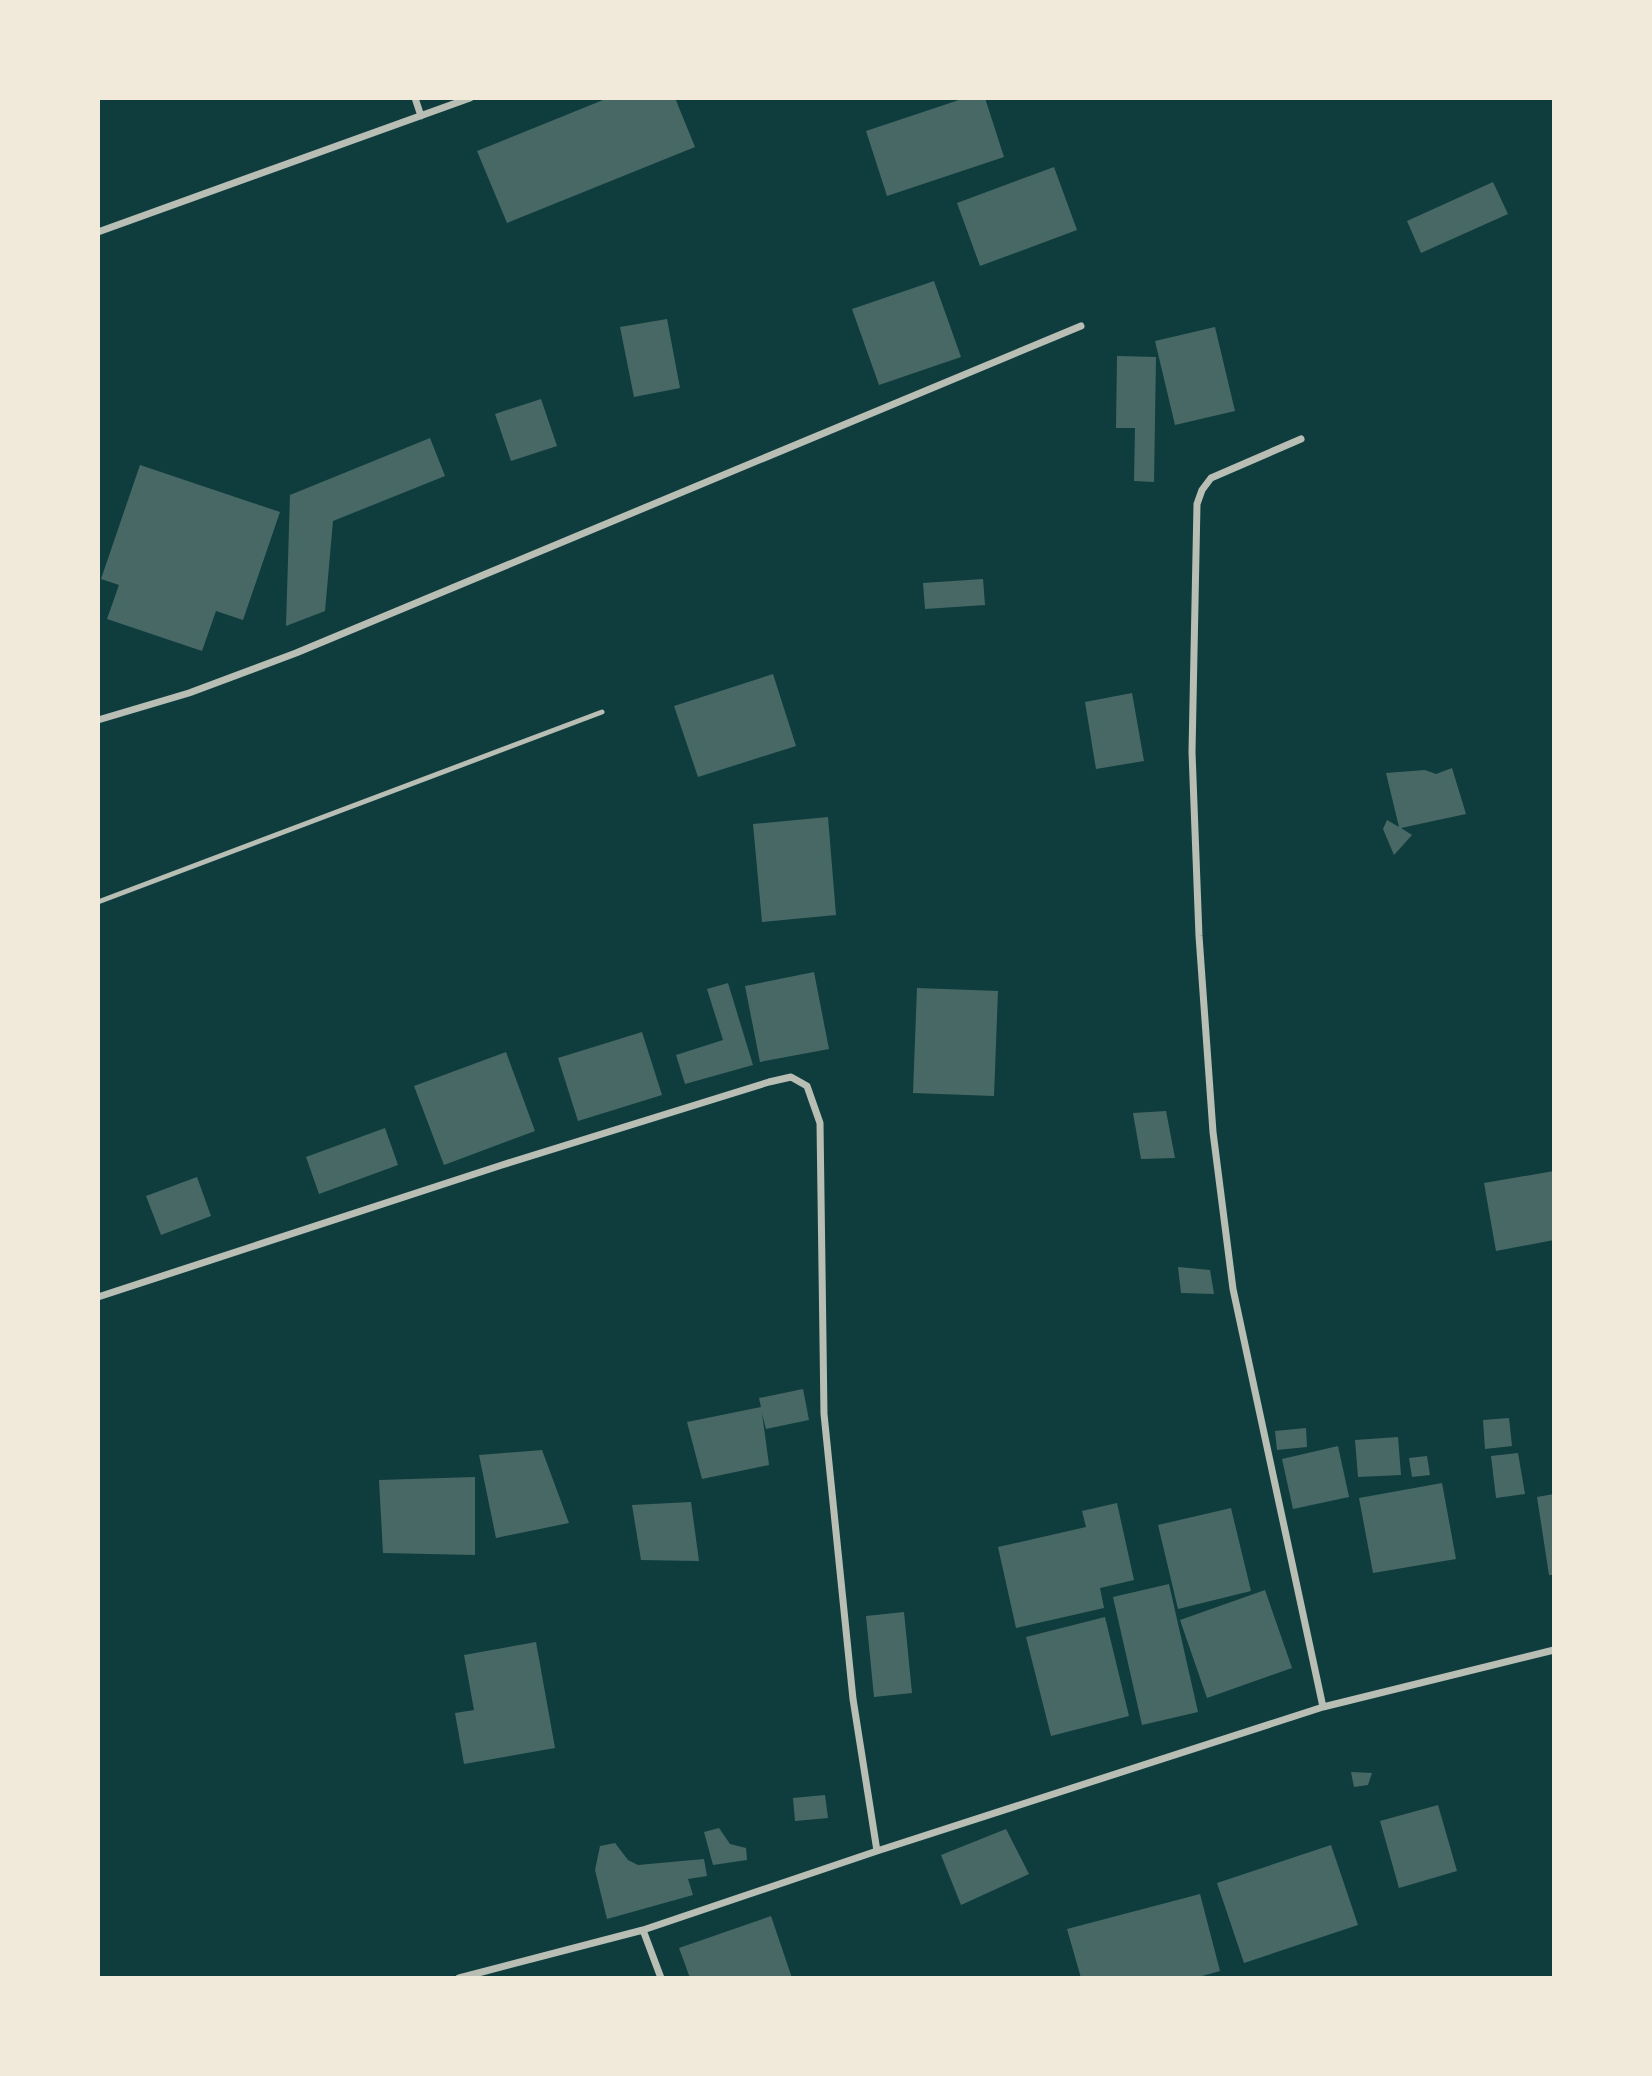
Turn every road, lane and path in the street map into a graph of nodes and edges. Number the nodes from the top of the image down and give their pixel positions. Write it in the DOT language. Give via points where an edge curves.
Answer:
graph roads {
  1 [pos="415,98"];
  2 [pos="470,98"];
  3 [pos="421,116"];
  4 [pos="98,232"];
  5 [pos="1081,326"];
  6 [pos="1301,439"];
  7 [pos="602,712"];
  8 [pos="98,720"];
  9 [pos="98,902"];
  10 [pos="98,1297"];
  11 [pos="1554,1650"];
  12 [pos="1323,1707"];
  13 [pos="877,1851"];
  14 [pos="643,1930"];
  15 [pos="459,1978"];
  16 [pos="661,1978"];
  1 -- 3 [label="street"];
  2 -- 3 [label="street"];
  3 -- 4 [label="street"];
  5 -- 8 [label="street" via="296,653 189,694"];
  6 -- 12 [label="street" via="1212,478 1202,489 1197,504 1192,752 1212,1119 1233,1289"];
  7 -- 9 [label="lane"];
  10 -- 13 [label="street" via="769,1082 791,1077 807,1086 820,1123 824,1414 853,1699"];
  11 -- 12 [label="street"];
  12 -- 13 [label="street"];
  13 -- 14 [label="street"];
  14 -- 15 [label="street"];
  14 -- 16 [label="street"];
}
